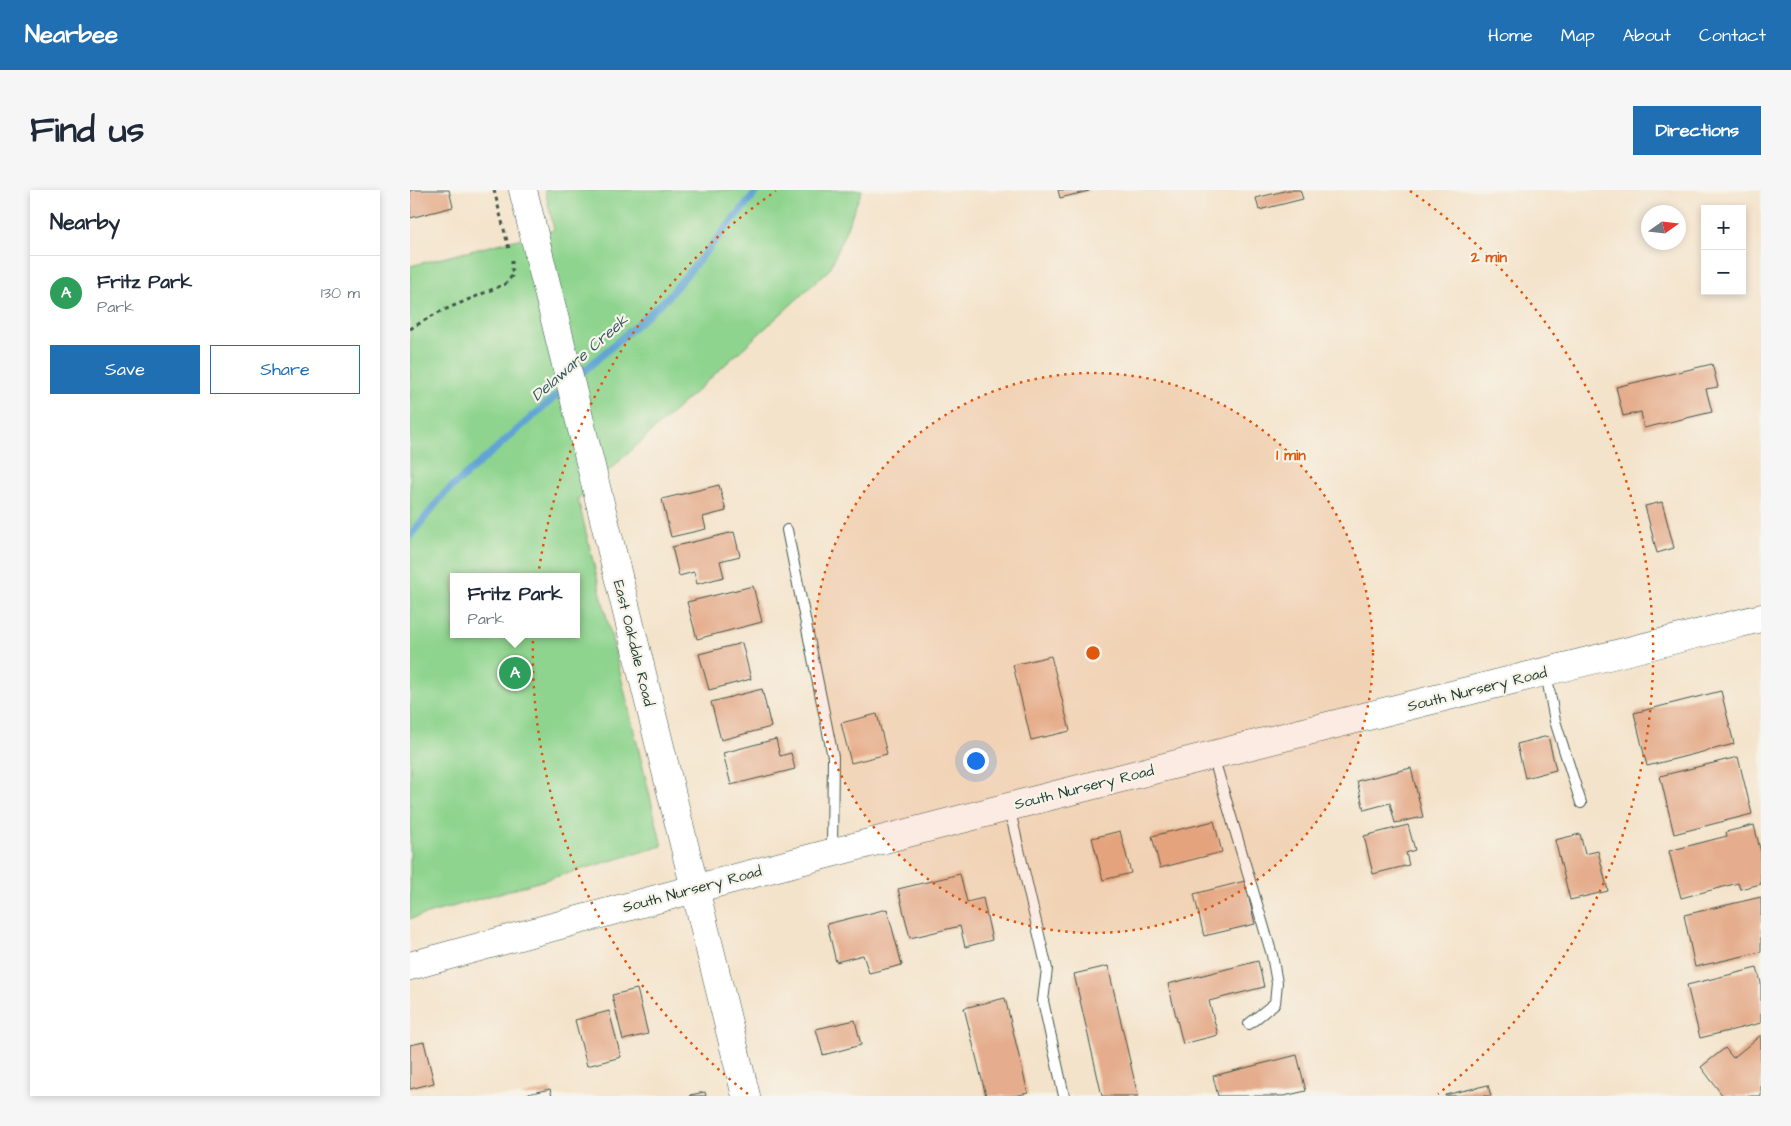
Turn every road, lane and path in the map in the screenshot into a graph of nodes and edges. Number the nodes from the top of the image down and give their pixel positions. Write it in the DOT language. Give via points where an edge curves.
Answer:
graph roads {
  1 [pos="494,190"];
  2 [pos="523,190"];
  3 [pos="410,329"];
  4 [pos="787,530"];
  5 [pos="1761,618"];
  6 [pos="1546,672"];
  7 [pos="1213,755"];
  8 [pos="1581,804"];
  9 [pos="1009,806"];
  10 [pos="832,852"];
  11 [pos="695,887"];
  12 [pos="410,966"];
  13 [pos="1249,1024"];
  14 [pos="746,1096"];
  15 [pos="1064,1096"];
  1 -- 3 [label="path" via="512,263 512,276 504,284"];
  2 -- 11 [label="street, East Oakdale Road"];
  4 -- 10 [label="lane" via="832,758"];
  5 -- 6 [label="street, South Nursery Road"];
  6 -- 7 [label="street, South Nursery Road"];
  6 -- 8 [label="lane" via="1555,721"];
  7 -- 9 [label="street, South Nursery Road"];
  7 -- 13 [label="lane" via="1272,955 1277,983 1275,1003"];
  9 -- 10 [label="street, South Nursery Road"];
  9 -- 15 [label="lane" via="1048,969 1043,1001"];
  10 -- 11 [label="street, South Nursery Road"];
  11 -- 12 [label="street, South Nursery Road"];
  11 -- 14 [label="street, East Oakdale Road"];
}
